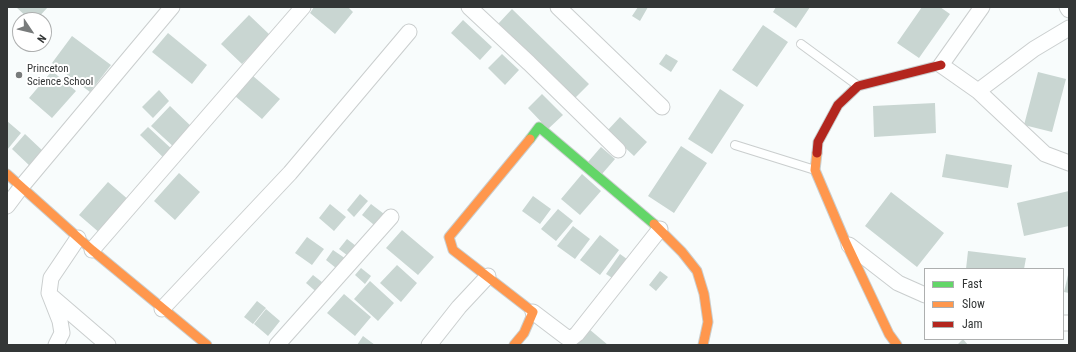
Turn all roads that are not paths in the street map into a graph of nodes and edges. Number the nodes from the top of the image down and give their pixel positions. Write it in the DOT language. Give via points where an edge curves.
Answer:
graph roads {
  1 [pos="172,7"];
  2 [pos="303,7"];
  3 [pos="469,7"];
  4 [pos="558,7"];
  5 [pos="982,7"];
  6 [pos="1067,7"];
  7 [pos="1069,10"];
  8 [pos="1069,28"];
  9 [pos="409,32"];
  10 [pos="801,44"];
  11 [pos="941,65"];
  12 [pos="858,86"];
  13 [pos="978,91"];
  14 [pos="662,107"];
  15 [pos="735,145"];
  16 [pos="618,150"];
  17 [pos="1069,163"];
  18 [pos="816,170"];
  19 [pos="7,174"];
  20 [pos="22,186"];
  21 [pos="7,206"];
  22 [pos="391,216"];
  23 [pos="660,229"];
  24 [pos="78,238"];
  25 [pos="846,243"];
  26 [pos="92,250"];
  27 [pos="488,276"];
  28 [pos="49,293"];
  29 [pos="924,295"];
  30 [pos="162,308"];
  31 [pos="533,312"];
  32 [pos="56,345"];
  33 [pos="108,345"];
  34 [pos="207,345"];
  35 [pos="277,345"];
  36 [pos="429,345"];
  37 [pos="514,345"];
  38 [pos="703,345"];
  39 [pos="897,345"];
  1 -- 20 [label="street"];
  2 -- 26 [label="street"];
  3 -- 16 [label="street"];
  4 -- 14 [label="street"];
  5 -- 11 [label="street"];
  6 -- 7 [label="street"];
  8 -- 13 [label="street" via="1034,49"];
  9 -- 30 [label="street" via="290,173"];
  10 -- 12 [label="lane"];
  11 -- 12 [label="street"];
  11 -- 13 [label="street"];
  12 -- 18 [label="street" via="838,105 818,142"];
  13 -- 17 [label="street" via="1045,154"];
  15 -- 18 [label="lane"];
  18 -- 25 [label="street"];
  19 -- 20 [label="street"];
  20 -- 21 [label="street"];
  20 -- 24 [label="street"];
  22 -- 35 [label="street"];
  23 -- 27 [label="street" via="539,127 449,237 453,250"];
  23 -- 31 [label="street" via="572,338 566,337"];
  23 -- 38 [label="street" via="697,271 708,322"];
  24 -- 26 [label="street"];
  24 -- 28 [label="street" via="51,278"];
  25 -- 29 [label="street" via="898,283"];
  25 -- 39 [label="street" via="889,334"];
  26 -- 30 [label="street"];
  27 -- 31 [label="street"];
  27 -- 36 [label="street"];
  28 -- 32 [label="street" via="62,333"];
  28 -- 33 [label="street"];
  30 -- 34 [label="street"];
  31 -- 37 [label="street" via="524,333"];
}
